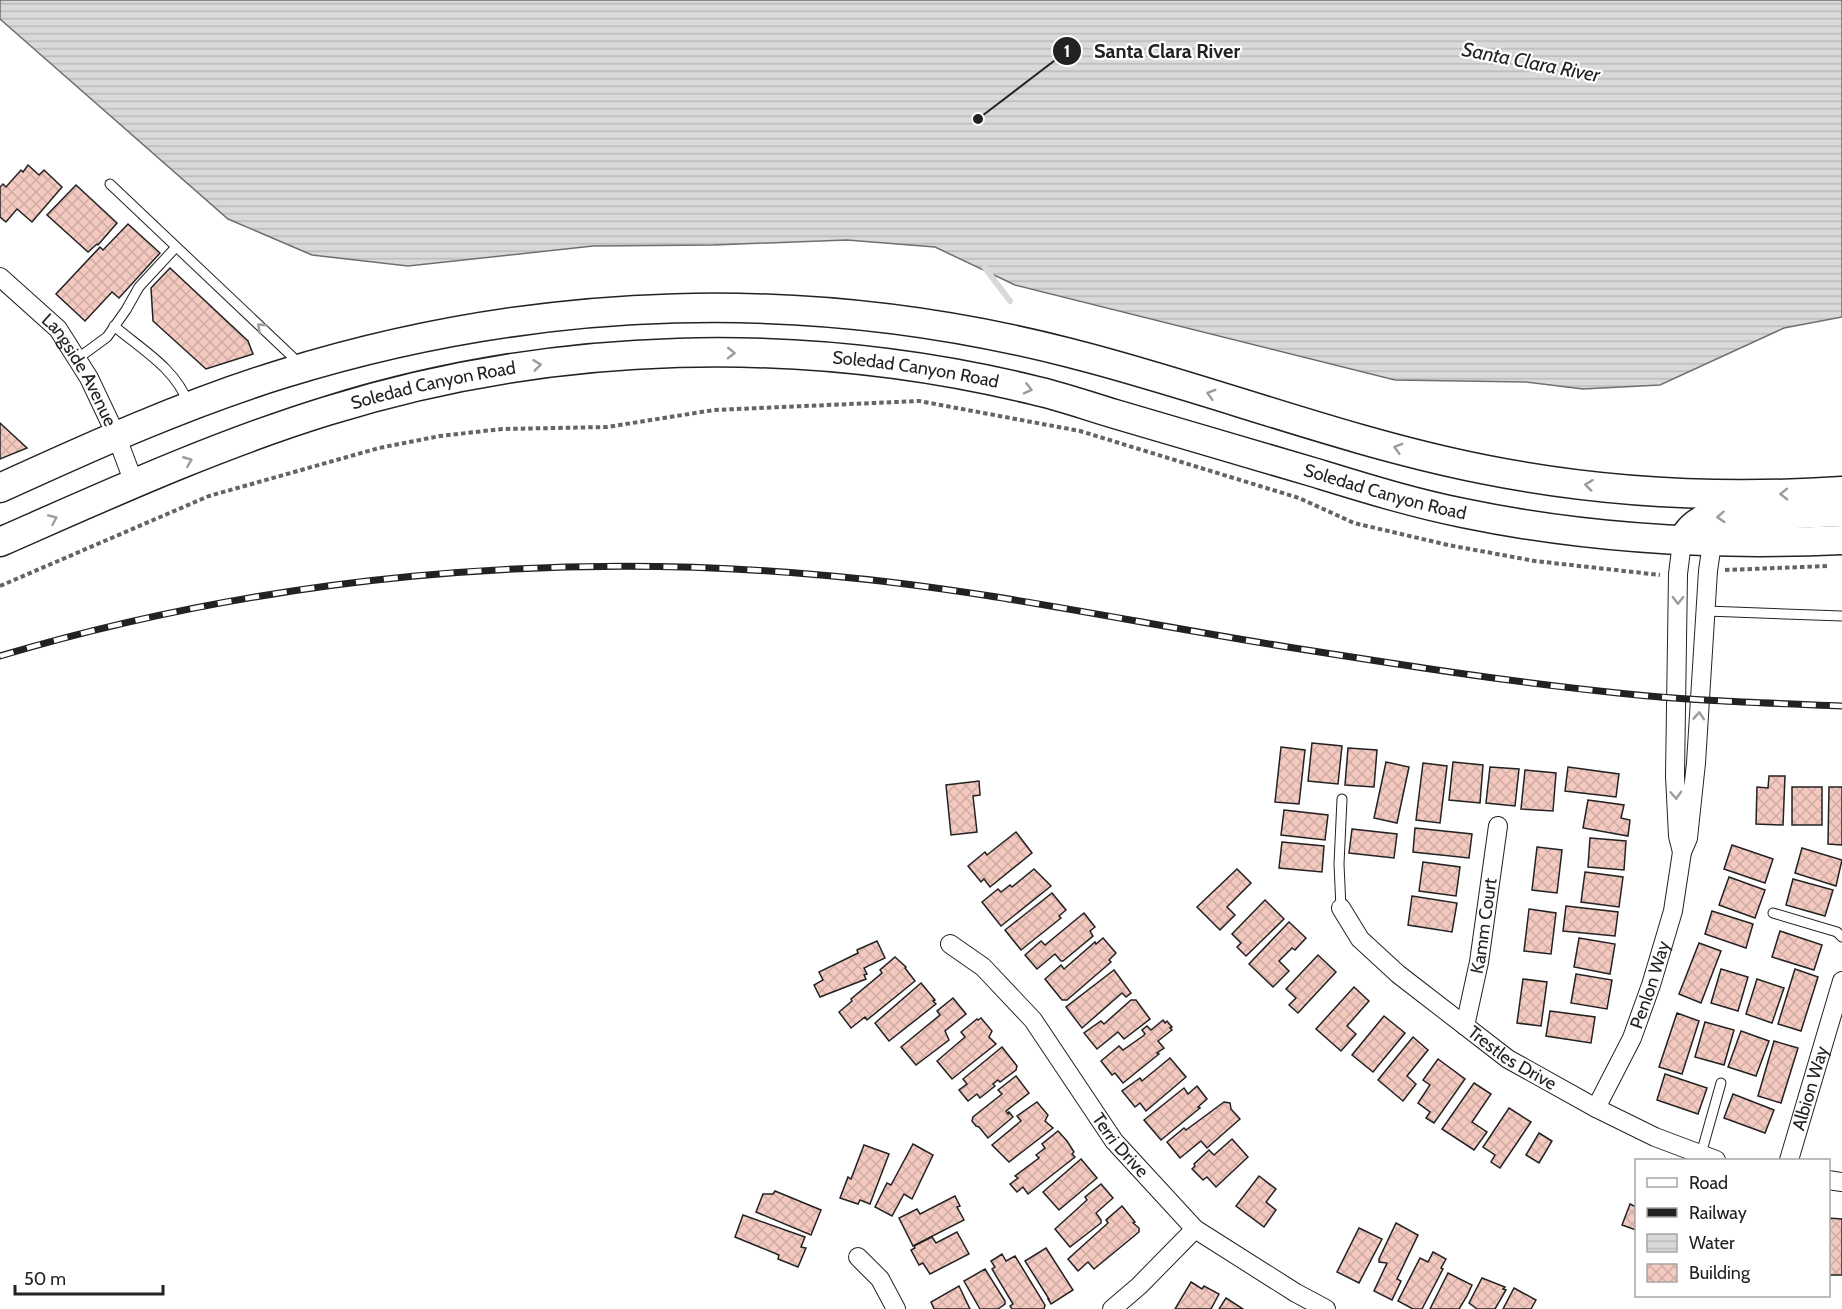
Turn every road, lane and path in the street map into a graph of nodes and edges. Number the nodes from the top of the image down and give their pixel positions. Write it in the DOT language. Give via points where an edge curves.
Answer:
graph roads {
  1 [pos="110,184"];
  2 [pos="176,247"];
  3 [pos="0,277"];
  4 [pos="114,326"];
  5 [pos="76,359"];
  6 [pos="304,367"];
  7 [pos="190,407"];
  8 [pos="116,435"];
  9 [pos="134,483"];
  10 [pos="0,488"];
  11 [pos="1842,491"];
  12 [pos="1842,512"];
  13 [pos="1842,540"];
  14 [pos="0,542"];
  15 [pos="1682,542"];
  16 [pos="1712,543"];
  17 [pos="1831,566"];
  18 [pos="1708,571"];
  19 [pos="1678,574"];
  20 [pos="0,586"];
  21 [pos="1706,611"];
  22 [pos="1842,616"];
  23 [pos="1342,799"];
  24 [pos="1498,826"];
  25 [pos="1682,852"];
  26 [pos="1341,908"];
  27 [pos="1773,913"];
  28 [pos="1842,937"];
  29 [pos="950,944"];
  30 [pos="1842,981"];
  31 [pos="1465,1026"];
  32 [pos="1721,1083"];
  33 [pos="1596,1108"];
  34 [pos="1708,1157"];
  35 [pos="1790,1159"];
  36 [pos="1195,1229"];
  37 [pos="858,1257"];
  38 [pos="896,1309"];
  39 [pos="1112,1309"];
  40 [pos="1326,1309"];
  1 -- 2 [label="lane"];
  2 -- 4 [label="lane" via="139,287"];
  6 -- 2 [label="lane, one-way"];
  3 -- 5 [label="street, Langside Avenue" via="58,329"];
  4 -- 5 [label="lane" via="106,337"];
  4 -- 7 [label="lane" via="176,378"];
  5 -- 8 [label="street, Langside Avenue"];
  6 -- 7 [label="main road"];
  11 -- 6 [label="main road, one-way" via="1791,495 1636,491 1482,469 1407,451 1071,353 973,331 863,315 774,308 673,307 573,313 473,327 374,347"];
  7 -- 8 [label="main road"];
  8 -- 9 [label="street, Langside Avenue"];
  8 -- 10 [label="main road"];
  14 -- 9 [label="main road, Soledad Canyon Road, one-way"];
  9 -- 15 [label="main road, Soledad Canyon Road, one-way" via="319,413 456,378 520,367 649,354 779,354 844,358 973,376 1036,390 1460,513 1607,536"];
  12 -- 15 [label="main road, one-way" via="1706,519 1695,523"];
  13 -- 16 [label="main road, Soledad Canyon Road"];
  15 -- 16 [label="main road, Soledad Canyon Road"];
  15 -- 19 [label="street"];
  16 -- 18 [label="street"];
  17 -- 18 [label="path"];
  18 -- 21 [label="street"];
  19 -- 20 [label="path" via="1652,576 1535,561 1438,543 1354,523 1299,498 1080,431 919,401 714,410 607,427 502,429 440,436 379,448 209,496"];
  19 -- 25 [label="street, one-way" via="1675,776"];
  21 -- 22 [label="lane"];
  25 -- 21 [label="street, one-way" via="1688,838 1693,795"];
  23 -- 26 [label="lane"];
  24 -- 31 [label="street, Kamm Court" via="1479,962"];
  25 -- 33 [label="street, Penlon Way" via="1673,911 1651,985 1632,1038"];
  26 -- 31 [label="street, Trestles Drive" via="1360,939"];
  27 -- 28 [label="lane" via="1837,932"];
  29 -- 36 [label="street, Terri Drive" via="983,967 1033,1020 1114,1141"];
  30 -- 35 [label="street, Albion Way"];
  31 -- 33 [label="street, Trestles Drive" via="1508,1059"];
  32 -- 34 [label="lane"];
  33 -- 34 [label="street, Trestles Drive"];
  36 -- 39 [label="street"];
  36 -- 40 [label="street, Terri Drive"];
  37 -- 38 [label="street" via="879,1279"];
}
